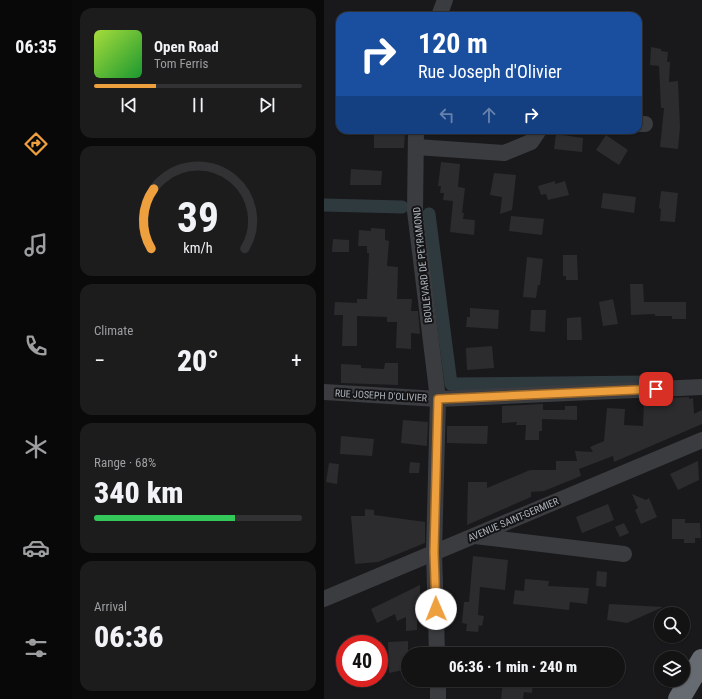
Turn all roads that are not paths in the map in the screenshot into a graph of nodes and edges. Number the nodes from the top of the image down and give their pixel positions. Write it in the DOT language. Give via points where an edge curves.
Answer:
graph roads {
  1 [pos="445,0"];
  2 [pos="440,12"];
  3 [pos="416,134"];
  4 [pos="536,134"];
  5 [pos="416,147"];
  6 [pos="702,387"];
  7 [pos="324,392"];
  8 [pos="438,399"];
  9 [pos="702,440"];
  10 [pos="473,536"];
  11 [pos="434,552"];
  12 [pos="624,554"];
  13 [pos="324,599"];
  14 [pos="437,647"];
  15 [pos="702,660"];
  16 [pos="438,687"];
  17 [pos="438,699"];
  18 [pos="679,699"];
  1 -- 2 [label="street"];
  3 -- 5 [label="street, BOULEVARD DE PEYRAMOND"];
  4 -- 5 [label="street" via="531,142 504,153"];
  5 -- 8 [label="street, BOULEVARD DE PEYRAMOND" via="415,211"];
  6 -- 8 [label="street, RUE JOSEPH D'OLIVIER"];
  7 -- 8 [label="street, RUE JOSEPH D'OLIVIER"];
  8 -- 11 [label="street, BOULEVARD DE PEYRAMOND"];
  9 -- 10 [label="street, AVENUE SAINT-GERMIER"];
  10 -- 11 [label="street, AVENUE SAINT-GERMIER"];
  10 -- 12 [label="street"];
  11 -- 13 [label="street, AVENUE SAINT-GERMIER"];
  11 -- 14 [label="street, BOULEVARD DE PEYRAMOND"];
  15 -- 18 [label="highway"];
  16 -- 17 [label="street"];
}
